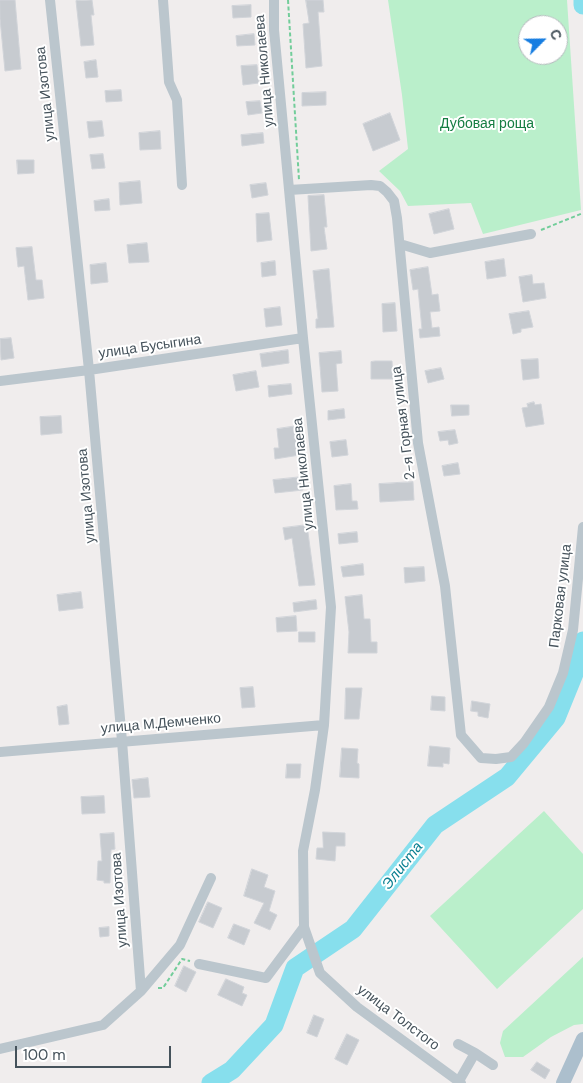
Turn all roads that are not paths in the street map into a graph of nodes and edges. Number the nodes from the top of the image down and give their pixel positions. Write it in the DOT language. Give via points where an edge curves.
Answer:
graph roads {
  1 [pos="50,0"];
  2 [pos="163,0"];
  3 [pos="274,0"];
  4 [pos="182,185"];
  5 [pos="295,190"];
  6 [pos="532,234"];
  7 [pos="400,244"];
  8 [pos="303,338"];
  9 [pos="89,370"];
  10 [pos="0,381"];
  11 [pos="583,527"];
  12 [pos="324,725"];
  13 [pos="122,741"];
  14 [pos="0,752"];
  15 [pos="496,759"];
  16 [pos="211,878"];
  17 [pos="304,927"];
  18 [pos="200,964"];
  19 [pos="320,973"];
  20 [pos="141,991"];
  21 [pos="583,1039"];
  22 [pos="458,1044"];
  23 [pos="0,1049"];
  24 [pos="475,1053"];
  25 [pos="493,1065"];
  26 [pos="460,1082"];
  27 [pos="563,1083"];
  1 -- 9 [label="street, улица Изотова"];
  2 -- 4 [label="street" via="169,82 177,100"];
  3 -- 5 [label="street, улица Николаева" via="274,30"];
  5 -- 7 [label="street, 2-я Горная улица" via="380,186 394,201"];
  5 -- 8 [label="street, улица Николаева"];
  6 -- 7 [label="street" via="430,253"];
  7 -- 15 [label="street, 2-я Горная улица" via="418,443 445,586 461,735 480,758"];
  8 -- 9 [label="street, улица Бусыгина"];
  8 -- 12 [label="street, улица Николаева" via="331,607"];
  9 -- 10 [label="street, улица Бусыгина"];
  9 -- 13 [label="street, улица Изотова"];
  11 -- 15 [label="street, Парковая улица" via="574,630 563,673 549,707 524,743 511,757"];
  12 -- 13 [label="street, улица М.Демченко"];
  12 -- 17 [label="street, улица Николаева" via="303,851"];
  13 -- 14 [label="street, улица М.Демченко"];
  13 -- 20 [label="street, улица Изотова"];
  16 -- 20 [label="street" via="180,946"];
  17 -- 18 [label="street" via="266,978"];
  17 -- 19 [label="street, улица Николаева"];
  19 -- 26 [label="street, улица Толстого" via="357,1007"];
  20 -- 23 [label="street" via="104,1025"];
  21 -- 27 [label="main road"];
  22 -- 24 [label="street"];
  24 -- 25 [label="street"];
  24 -- 26 [label="street"];
}
